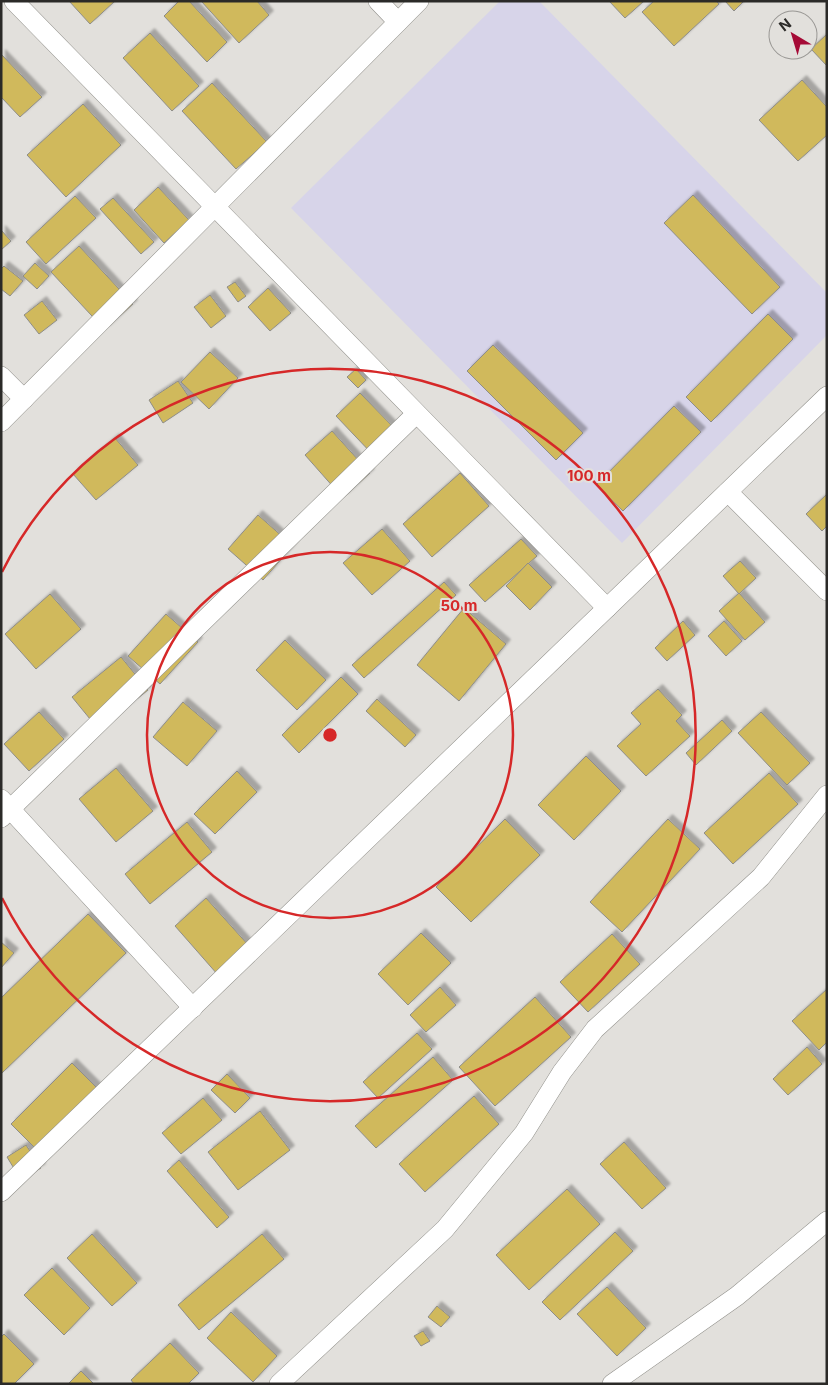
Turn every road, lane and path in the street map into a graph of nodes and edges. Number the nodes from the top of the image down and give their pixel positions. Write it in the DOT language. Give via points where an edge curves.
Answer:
graph roads {
  1 [pos="14,1"];
  2 [pos="378,1"];
  3 [pos="419,1"];
  4 [pos="398,22"];
  5 [pos="215,207"];
  6 [pos="1,376"];
  7 [pos="827,396"];
  8 [pos="24,399"];
  9 [pos="416,414"];
  10 [pos="1,422"];
  11 [pos="728,492"];
  12 [pos="827,591"];
  13 [pos="607,608"];
  14 [pos="827,795"];
  15 [pos="4,809"];
  16 [pos="193,1008"];
  17 [pos="1,1192"];
  18 [pos="827,1221"];
  19 [pos="280,1384"];
  20 [pos="612,1384"];
  1 -- 5 [label="street"];
  2 -- 4 [label="street"];
  3 -- 4 [label="street"];
  4 -- 5 [label="street"];
  5 -- 8 [label="street"];
  5 -- 9 [label="street"];
  6 -- 8 [label="street"];
  7 -- 11 [label="street"];
  8 -- 10 [label="street"];
  9 -- 13 [label="street"];
  9 -- 15 [label="street"];
  11 -- 12 [label="street"];
  11 -- 13 [label="street"];
  13 -- 16 [label="street"];
  14 -- 19 [label="street" via="761,877 595,1029 562,1072 524,1133 445,1229"];
  15 -- 16 [label="street"];
  16 -- 17 [label="street"];
  18 -- 20 [label="street" via="737,1296"];
}
